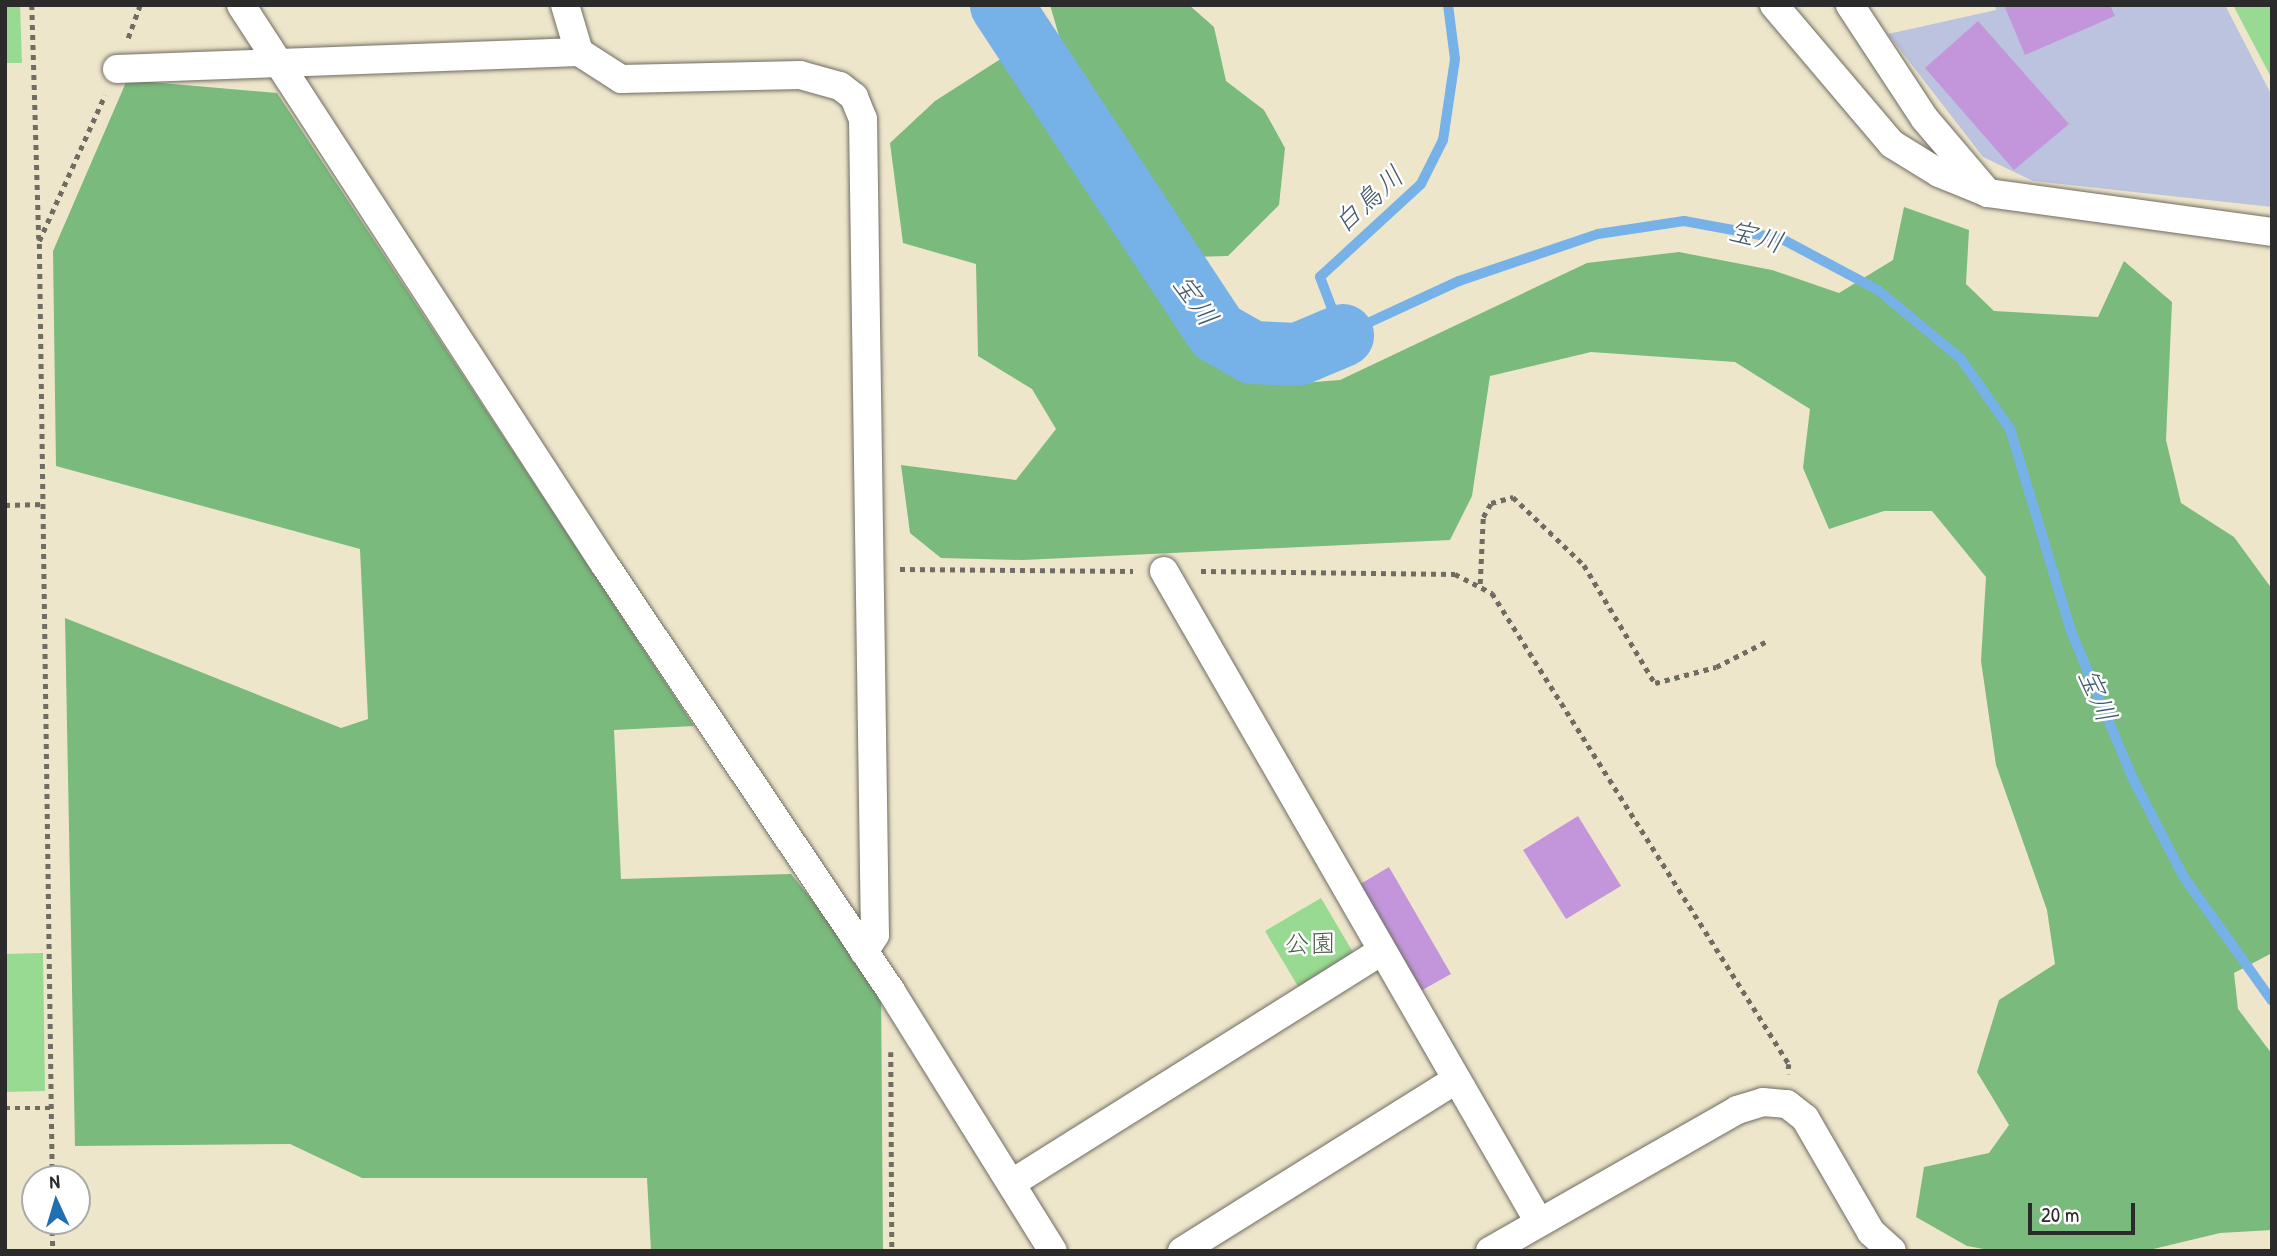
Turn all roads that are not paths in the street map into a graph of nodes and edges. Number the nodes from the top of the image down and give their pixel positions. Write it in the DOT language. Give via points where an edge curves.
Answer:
graph roads {
  1 [pos="241,5"];
  2 [pos="565,5"];
  3 [pos="1774,5"];
  4 [pos="1850,5"];
  5 [pos="579,52"];
  6 [pos="279,64"];
  7 [pos="117,69"];
  8 [pos="1988,193"];
  9 [pos="2272,232"];
  10 [pos="1164,571"];
  11 [pos="864,952"];
  12 [pos="1379,953"];
  13 [pos="1454,1081"];
  14 [pos="1012,1183"];
  15 [pos="1539,1222"];
  16 [pos="1053,1251"];
  17 [pos="1182,1251"];
  18 [pos="1490,1251"];
  19 [pos="1892,1251"];
  1 -- 6 [label="street"];
  2 -- 5 [label="street"];
  3 -- 8 [label="street" via="1892,144 1939,173"];
  4 -- 8 [label="street" via="1925,119"];
  5 -- 6 [label="street"];
  5 -- 11 [label="street" via="596,68 621,79 800,75 854,97 863,119 875,935"];
  6 -- 7 [label="street"];
  6 -- 11 [label="street"];
  8 -- 9 [label="street"];
  10 -- 12 [label="street"];
  11 -- 14 [label="street"];
  12 -- 13 [label="street"];
  12 -- 14 [label="street"];
  13 -- 15 [label="street"];
  13 -- 17 [label="street"];
  14 -- 16 [label="street"];
  15 -- 18 [label="street"];
  15 -- 19 [label="street" via="1737,1110 1787,1104 1805,1118 1871,1232"];
}
